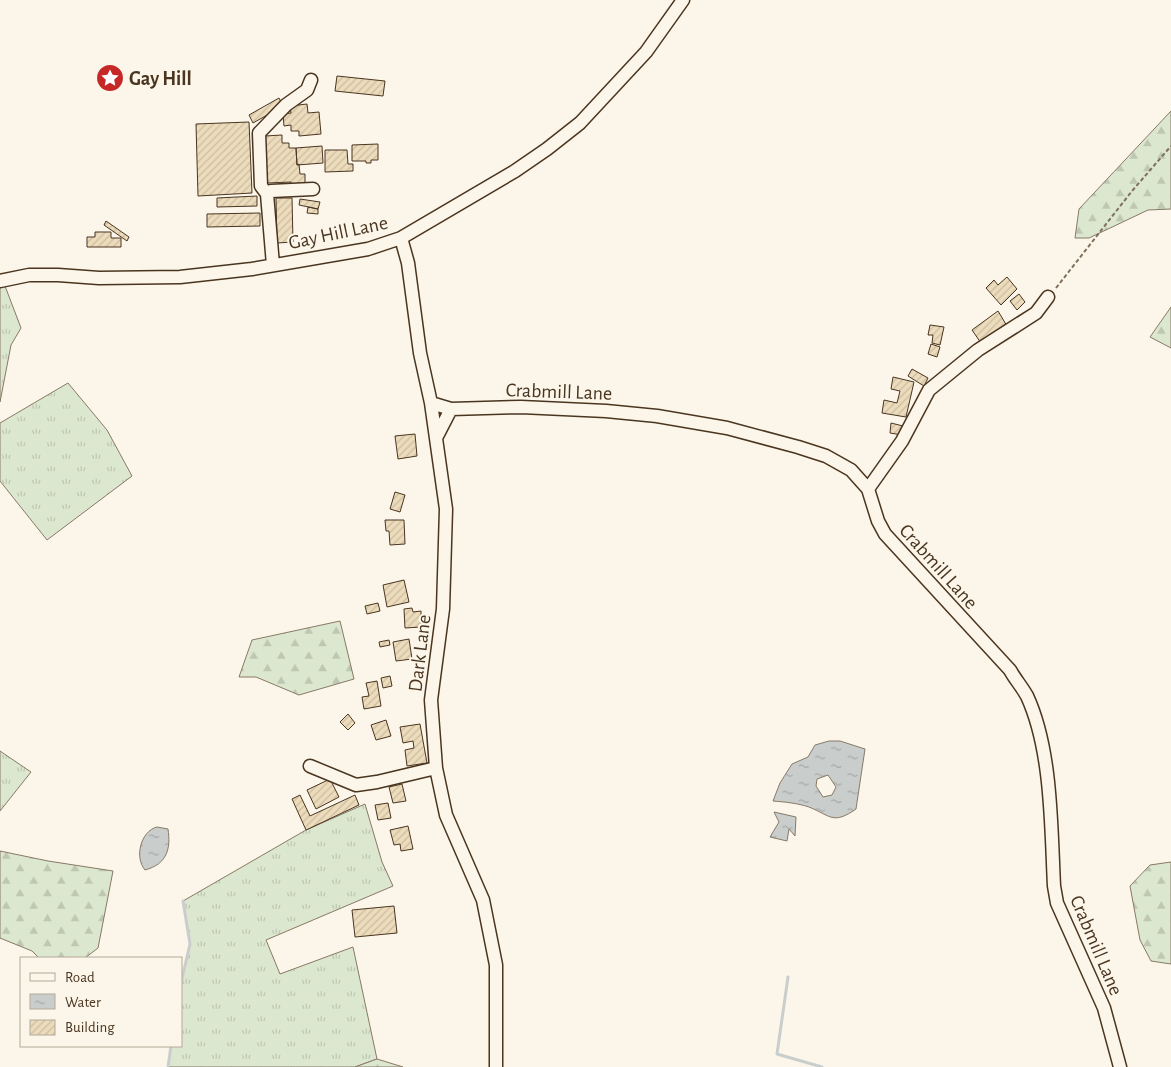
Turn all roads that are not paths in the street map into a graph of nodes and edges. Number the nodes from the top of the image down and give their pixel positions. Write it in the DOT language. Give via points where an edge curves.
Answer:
graph roads {
  1 [pos="683,0"];
  2 [pos="311,80"];
  3 [pos="313,189"];
  4 [pos="266,194"];
  5 [pos="401,238"];
  6 [pos="273,265"];
  7 [pos="0,281"];
  8 [pos="1048,298"];
  9 [pos="431,403"];
  10 [pos="451,409"];
  11 [pos="436,438"];
  12 [pos="868,490"];
  13 [pos="310,766"];
  14 [pos="436,768"];
  15 [pos="496,1067"];
  16 [pos="1120,1067"];
  1 -- 5 [label="street, Gay Hill Lane" via="646,52 580,123 515,171"];
  2 -- 4 [label="street" via="307,90 286,105 259,133 261,186"];
  3 -- 4 [label="street"];
  4 -- 6 [label="street"];
  5 -- 6 [label="street, Gay Hill Lane" via="368,249"];
  5 -- 9 [label="street, Dark Lane"];
  6 -- 7 [label="street, Gay Hill Lane" via="180,277 29,275"];
  8 -- 12 [label="street" via="1036,313 978,350 929,390 902,442"];
  9 -- 10 [label="street, Crabmill Lane"];
  9 -- 11 [label="street, Dark Lane"];
  10 -- 11 [label="street"];
  10 -- 12 [label="street, Crabmill Lane" via="521,407 606,411 727,428 826,456 851,470"];
  11 -- 14 [label="street, Dark Lane" via="446,509 443,609 431,700"];
  12 -- 16 [label="street, Crabmill Lane" via="885,534 1010,670 1026,696 1044,758 1057,903 1104,1008"];
  13 -- 14 [label="street" via="356,785"];
  14 -- 15 [label="street, Dark Lane" via="446,816 483,900 496,965"];
}
